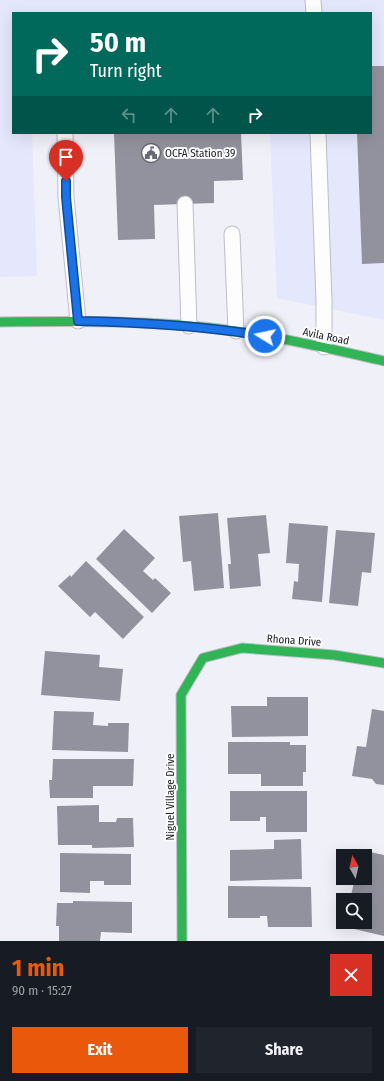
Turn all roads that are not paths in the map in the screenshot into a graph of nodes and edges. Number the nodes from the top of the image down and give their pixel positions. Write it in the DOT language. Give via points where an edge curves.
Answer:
graph roads {
  1 [pos="314,0"];
  2 [pos="314,12"];
  3 [pos="65,134"];
  4 [pos="318,134"];
  5 [pos="185,204"];
  6 [pos="232,234"];
  7 [pos="78,321"];
  8 [pos="0,322"];
  9 [pos="189,326"];
  10 [pos="236,331"];
  11 [pos="324,346"];
  12 [pos="384,361"];
  13 [pos="203,658"];
  14 [pos="384,663"];
  15 [pos="182,941"];
  1 -- 2 [label="lane"];
  3 -- 7 [label="lane" via="66,197"];
  4 -- 11 [label="lane"];
  5 -- 9 [label="lane"];
  6 -- 10 [label="lane"];
  7 -- 8 [label="street, Avila Road"];
  7 -- 9 [label="street, Avila Road"];
  9 -- 10 [label="street, Avila Road"];
  10 -- 11 [label="street, Avila Road"];
  11 -- 12 [label="street, Avila Road"];
  13 -- 14 [label="street, Rhona Drive" via="242,648 334,655"];
  13 -- 15 [label="street, Niguel Village Drive" via="182,695"];
}
